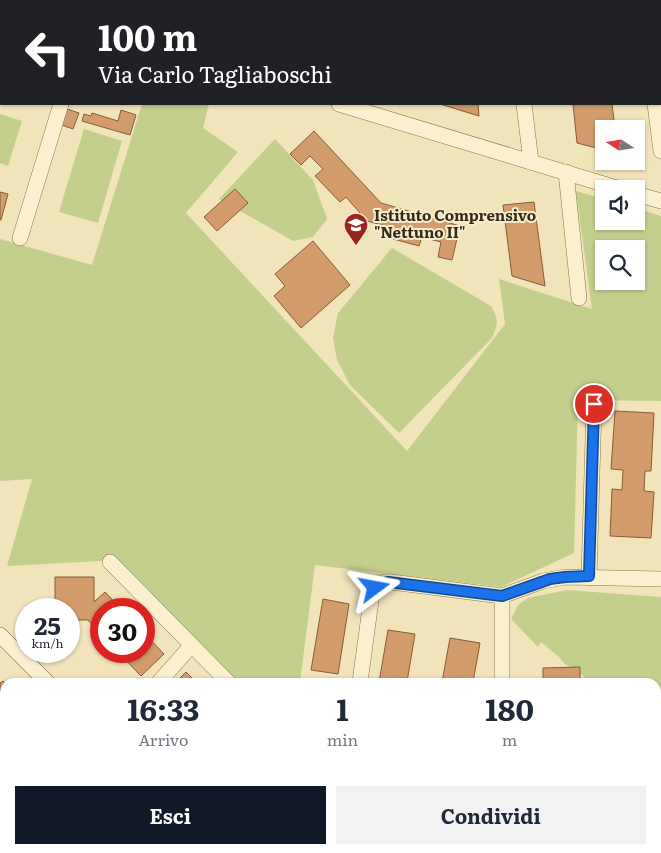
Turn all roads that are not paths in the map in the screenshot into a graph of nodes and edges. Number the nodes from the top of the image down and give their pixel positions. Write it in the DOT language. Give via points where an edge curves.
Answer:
graph roads {
  1 [pos="61,105"];
  2 [pos="346,105"];
  3 [pos="524,105"];
  4 [pos="655,105"];
  5 [pos="360,107"];
  6 [pos="661,151"];
  7 [pos="531,162"];
  8 [pos="566,172"];
  9 [pos="595,181"];
  10 [pos="645,197"];
  11 [pos="661,201"];
  12 [pos="20,238"];
  13 [pos="579,298"];
  14 [pos="594,404"];
  15 [pos="110,562"];
  16 [pos="589,576"];
  17 [pos="661,579"];
  18 [pos="502,596"];
  19 [pos="0,634"];
  20 [pos="191,646"];
  21 [pos="43,678"];
  22 [pos="163,678"];
  23 [pos="224,678"];
  24 [pos="361,678"];
  25 [pos="502,678"];
  1 -- 12 [label="street"];
  2 -- 5 [label="street"];
  3 -- 7 [label="street"];
  4 -- 6 [label="street"];
  5 -- 7 [label="street"];
  7 -- 8 [label="street"];
  8 -- 9 [label="street"];
  8 -- 13 [label="street"];
  10 -- 11 [label="street"];
  14 -- 16 [label="street"];
  15 -- 20 [label="street"];
  16 -- 17 [label="street"];
  16 -- 18 [label="street" via="550,579"];
  18 -- 24 [label="street" via="388,582 378,585 371,598"];
  18 -- 25 [label="street"];
  19 -- 21 [label="street"];
  20 -- 22 [label="street"];
  20 -- 23 [label="street"];
}
